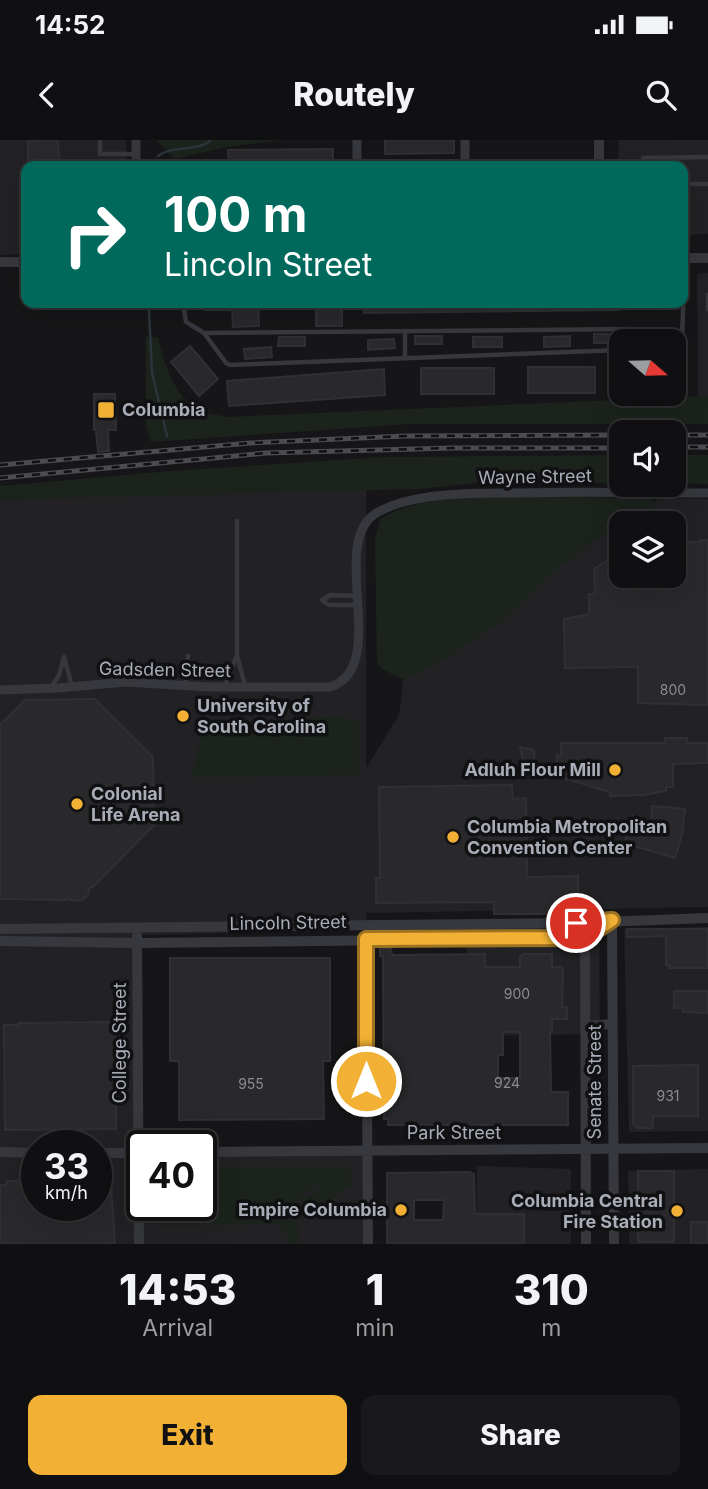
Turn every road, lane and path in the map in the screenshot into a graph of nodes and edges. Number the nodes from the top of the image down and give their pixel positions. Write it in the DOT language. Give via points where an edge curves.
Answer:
graph roads {
  1 [pos="100,140"];
  2 [pos="136,140"];
  3 [pos="357,140"];
  4 [pos="465,140"];
  5 [pos="599,140"];
  6 [pos="136,154"];
  7 [pos="708,157"];
  8 [pos="136,161"];
  9 [pos="357,161"];
  10 [pos="465,161"];
  11 [pos="599,161"];
  12 [pos="643,161"];
  13 [pos="688,184"];
  14 [pos="708,184"];
  15 [pos="688,258"];
  16 [pos="708,258"];
  17 [pos="0,262"];
  18 [pos="21,262"];
  19 [pos="708,295"];
  20 [pos="183,308"];
  21 [pos="681,308"];
  22 [pos="708,309"];
  23 [pos="609,329"];
  24 [pos="681,329"];
  25 [pos="405,331"];
  26 [pos="204,333"];
  27 [pos="609,350"];
  28 [pos="405,358"];
  29 [pos="708,493"];
  30 [pos="237,521"];
  31 [pos="358,600"];
  32 [pos="188,656"];
  33 [pos="237,656"];
  34 [pos="185,686"];
  35 [pos="72,687"];
  36 [pos="225,687"];
  37 [pos="246,687"];
  38 [pos="51,688"];
  39 [pos="0,690"];
  40 [pos="708,918"];
  41 [pos="612,920"];
  42 [pos="585,922"];
  43 [pos="366,925"];
  44 [pos="137,926"];
  45 [pos="0,929"];
  46 [pos="585,938"];
  47 [pos="366,939"];
  48 [pos="0,941"];
  49 [pos="137,943"];
  50 [pos="613,1024"];
  51 [pos="585,1026"];
  52 [pos="140,1130"];
  53 [pos="708,1148"];
  54 [pos="585,1149"];
  55 [pos="613,1149"];
  56 [pos="367,1151"];
  57 [pos="0,1152"];
  58 [pos="217,1152"];
  59 [pos="21,1153"];
  60 [pos="139,1221"];
  61 [pos="139,1244"];
  62 [pos="368,1244"];
  63 [pos="586,1244"];
  64 [pos="614,1244"];
  1 -- 6 [label="lane" via="100,154"];
  2 -- 6 [label="street"];
  3 -- 9 [label="street"];
  4 -- 10 [label="street"];
  5 -- 11 [label="street"];
  6 -- 8 [label="street"];
  7 -- 12 [label="lane"];
  13 -- 14 [label="lane"];
  15 -- 16 [label="street"];
  17 -- 18 [label="street"];
  19 -- 22 [label="lane"];
  20 -- 26 [label="lane" via="184,320"];
  21 -- 24 [label="lane"];
  23 -- 25 [label="lane"];
  25 -- 26 [label="lane"];
  25 -- 28 [label="lane"];
  26 -- 28 [label="lane" via="230,365"];
  27 -- 28 [label="lane"];
  29 -- 31 [label="street, Wayne Street" via="453,494 381,511 368,520 357,540"];
  30 -- 33 [label="lane"];
  31 -- 31 [label="lane" via="330,595 322,600 329,605"];
  31 -- 37 [label="street, Gadsden Street" via="354,665 346,679 330,687"];
  32 -- 34 [label="lane"];
  33 -- 36 [label="lane"];
  33 -- 37 [label="lane"];
  34 -- 35 [label="street, Gadsden Street" via="126,682"];
  34 -- 36 [label="street, Gadsden Street"];
  35 -- 38 [label="street, Gadsden Street"];
  35 -- 38 [label="lane" via="65,657"];
  36 -- 37 [label="street, Gadsden Street"];
  38 -- 39 [label="street, Gadsden Street"];
  40 -- 41 [label="street, Lincoln Street"];
  41 -- 42 [label="street, Lincoln Street"];
  41 -- 46 [label="street"];
  41 -- 50 [label="street, Senate Street"];
  42 -- 43 [label="street, Lincoln Street"];
  42 -- 46 [label="street, Senate Street"];
  43 -- 44 [label="street, Lincoln Street"];
  43 -- 47 [label="street"];
  44 -- 45 [label="street, Lincoln Street"];
  44 -- 49 [label="street, College Street"];
  46 -- 47 [label="street, Lincoln Street"];
  46 -- 51 [label="street, Senate Street"];
  47 -- 49 [label="street, Lincoln Street"];
  47 -- 56 [label="street"];
  48 -- 49 [label="street, Lincoln Street"];
  49 -- 52 [label="street, College Street"];
  50 -- 51 [label="street"];
  50 -- 55 [label="street, Senate Street"];
  51 -- 54 [label="street, Senate Street"];
  53 -- 55 [label="street, Park Street"];
  54 -- 55 [label="street, Park Street"];
  54 -- 56 [label="street, Park Street"];
  54 -- 63 [label="street, Senate Street"];
  55 -- 64 [label="street, Senate Street"];
  56 -- 58 [label="street, Park Street"];
  56 -- 62 [label="street"];
  57 -- 59 [label="street"];
  60 -- 61 [label="street, College Street"];
}
